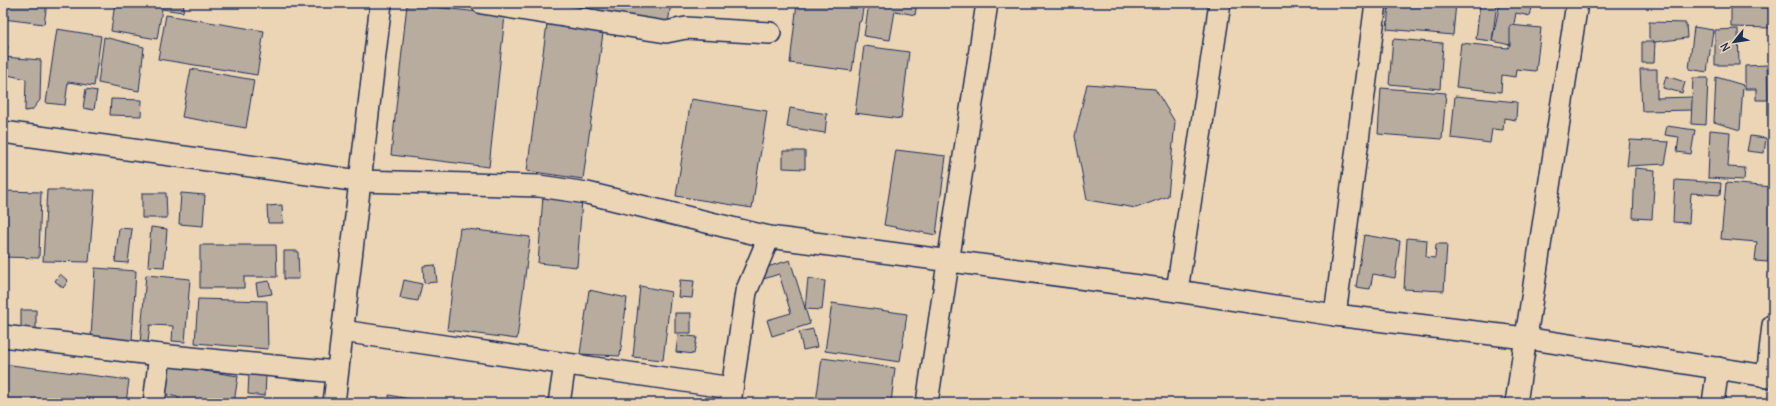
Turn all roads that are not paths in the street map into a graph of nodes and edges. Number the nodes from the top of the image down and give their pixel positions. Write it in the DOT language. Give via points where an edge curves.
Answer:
graph roads {
  1 [pos="381,3"];
  2 [pos="482,3"];
  3 [pos="987,3"];
  4 [pos="1220,3"];
  5 [pos="1376,3"];
  6 [pos="1577,3"];
  7 [pos="538,7"];
  8 [pos="770,33"];
  9 [pos="3,132"];
  10 [pos="359,181"];
  11 [pos="769,237"];
  12 [pos="948,262"];
  13 [pos="1177,292"];
  14 [pos="1335,315"];
  15 [pos="1773,325"];
  16 [pos="342,331"];
  17 [pos="3,336"];
  18 [pos="1525,338"];
  19 [pos="160,355"];
  20 [pos="565,364"];
  21 [pos="1718,368"];
  22 [pos="337,372"];
  23 [pos="1770,377"];
  24 [pos="731,395"];
  25 [pos="154,403"];
  26 [pos="334,403"];
  27 [pos="559,403"];
  28 [pos="927,403"];
  29 [pos="1516,403"];
  30 [pos="1713,403"];
  1 -- 10 [label="street"];
  2 -- 7 [label="street"];
  3 -- 12 [label="street"];
  4 -- 13 [label="street"];
  5 -- 14 [label="street"];
  6 -- 18 [label="street"];
  7 -- 8 [label="street" via="666,32 686,28"];
  9 -- 10 [label="street"];
  10 -- 11 [label="street" via="539,186 564,189"];
  10 -- 16 [label="street"];
  11 -- 12 [label="street"];
  11 -- 24 [label="street" via="746,292"];
  12 -- 13 [label="street"];
  12 -- 28 [label="street"];
  13 -- 14 [label="street"];
  14 -- 18 [label="street"];
  15 -- 23 [label="street"];
  16 -- 20 [label="street"];
  16 -- 22 [label="street"];
  17 -- 19 [label="street"];
  18 -- 21 [label="street"];
  18 -- 29 [label="street"];
  19 -- 22 [label="street"];
  19 -- 25 [label="street"];
  20 -- 24 [label="street"];
  20 -- 27 [label="street"];
  21 -- 23 [label="street"];
  21 -- 30 [label="street"];
  22 -- 26 [label="street"];
}
